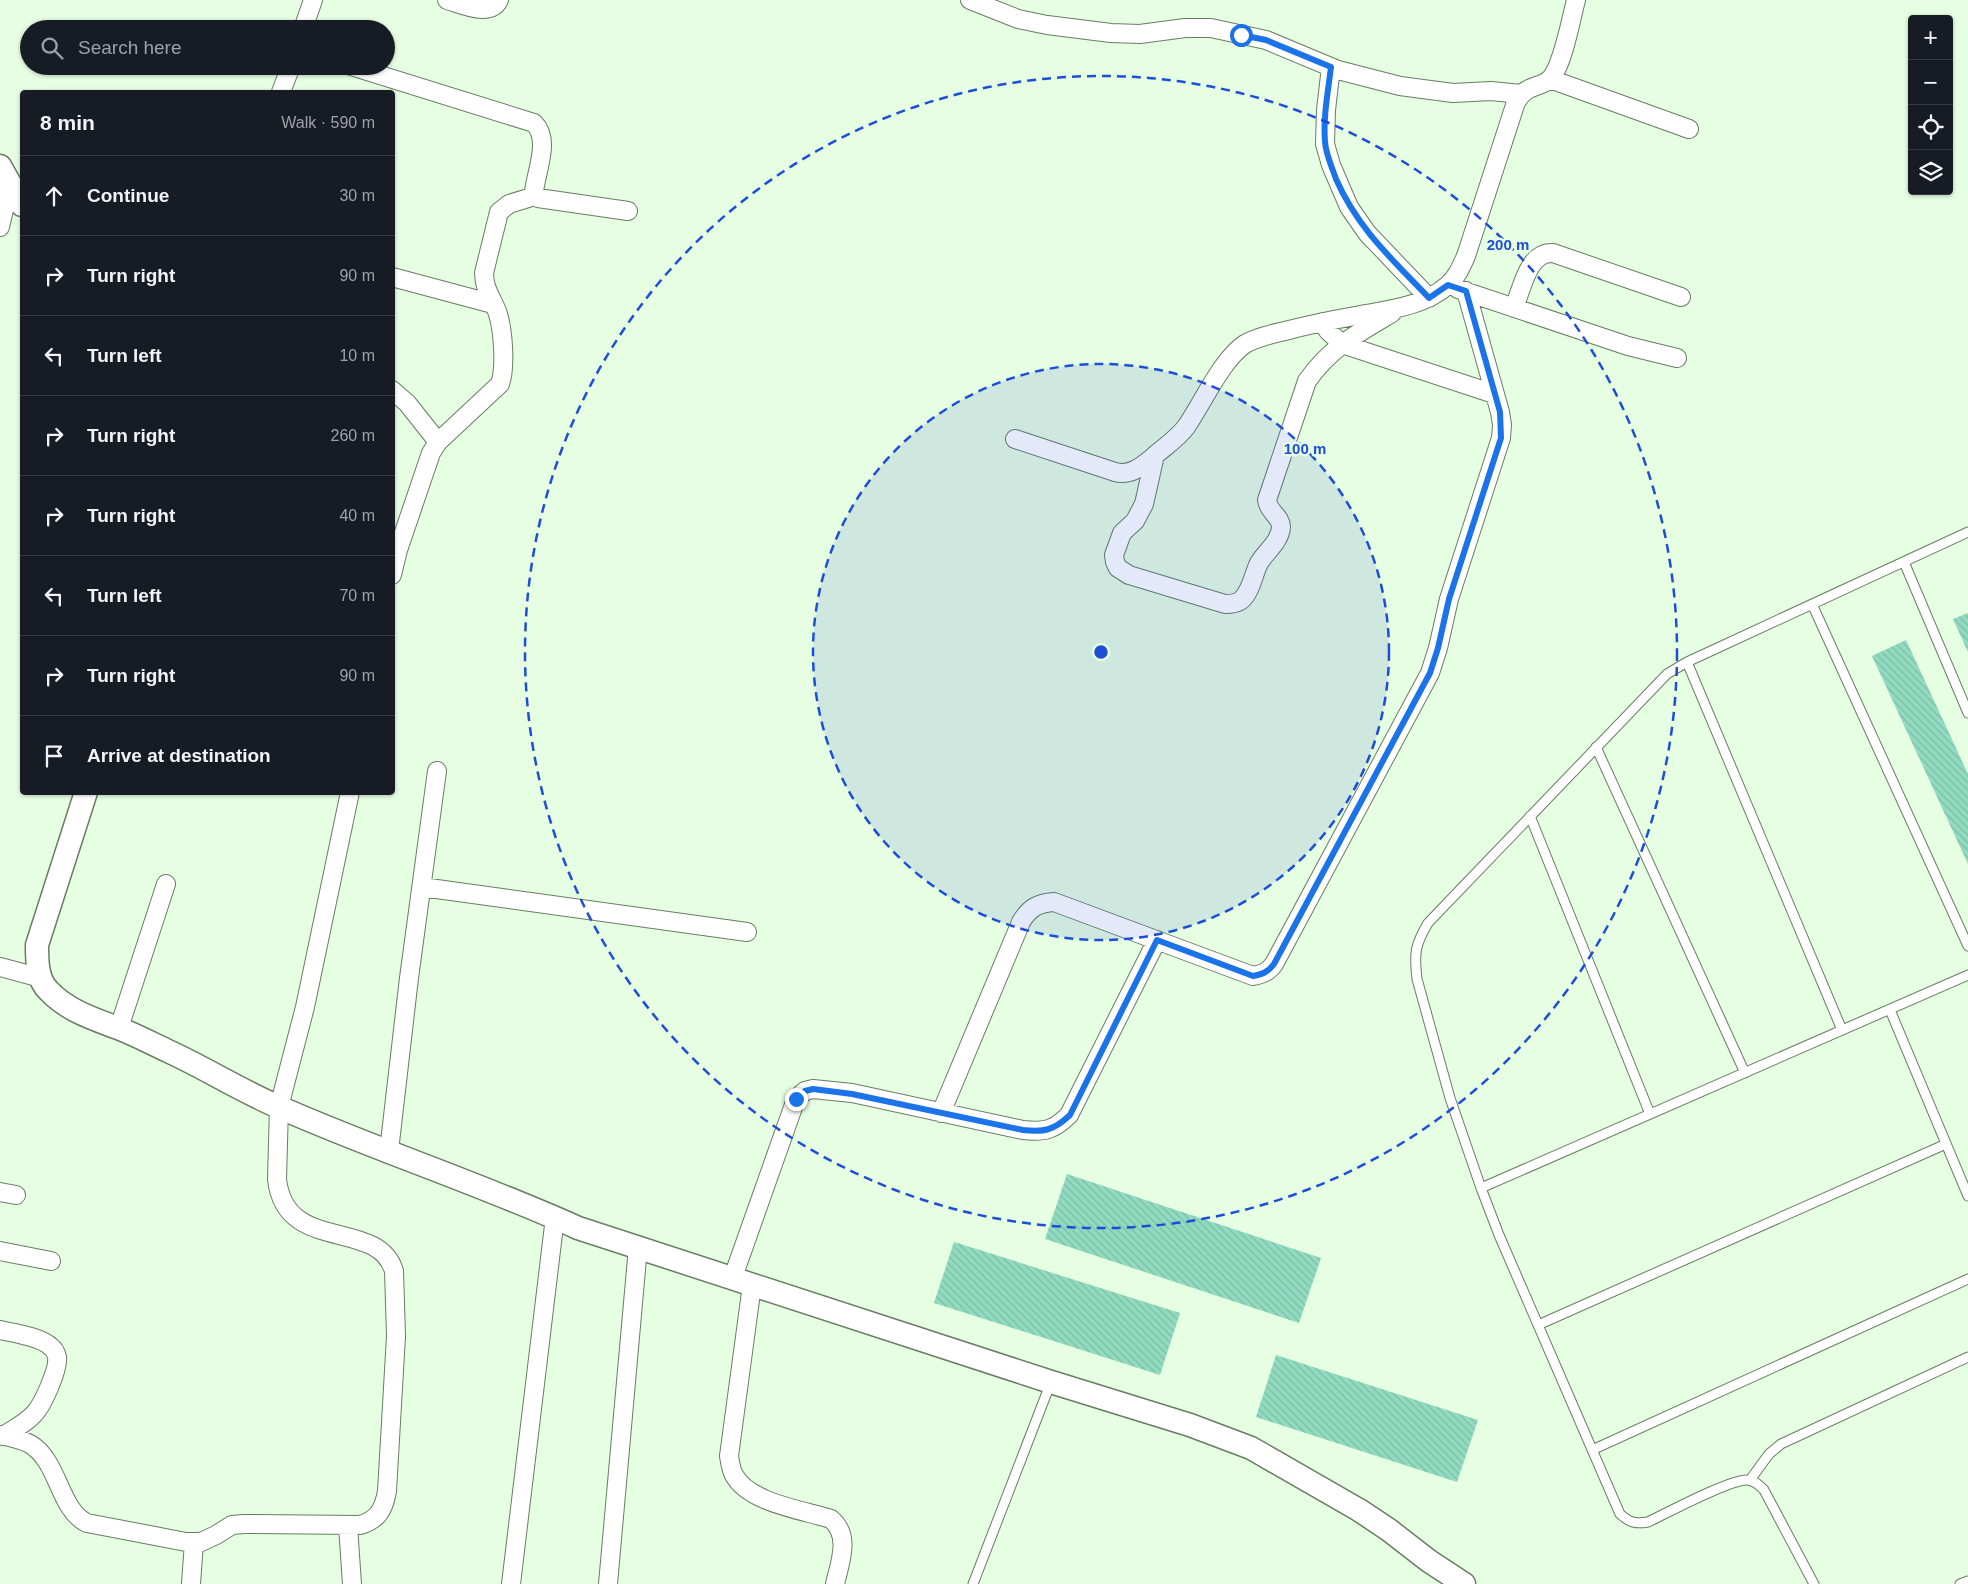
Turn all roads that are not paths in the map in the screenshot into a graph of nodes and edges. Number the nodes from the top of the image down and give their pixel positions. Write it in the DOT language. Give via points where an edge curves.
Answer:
graph roads {
  1 [pos="312,0"];
  2 [pos="447,0"];
  3 [pos="499,0"];
  4 [pos="970,0"];
  5 [pos="1576,0"];
  6 [pos="306,20"];
  7 [pos="1331,67"];
  8 [pos="288,75"];
  9 [pos="380,75"];
  10 [pos="1550,79"];
  11 [pos="282,90"];
  12 [pos="1521,94"];
  13 [pos="1689,130"];
  14 [pos="5,175"];
  15 [pos="535,196"];
  16 [pos="20,201"];
  17 [pos="628,211"];
  18 [pos="0,227"];
  19 [pos="395,278"];
  20 [pos="1448,285"];
  21 [pos="1466,291"];
  22 [pos="1681,297"];
  23 [pos="1429,298"];
  24 [pos="493,304"];
  25 [pos="1401,307"];
  26 [pos="1514,308"];
  27 [pos="1323,322"];
  28 [pos="1342,344"];
  29 [pos="1677,358"];
  30 [pos="395,393"];
  31 [pos="1494,394"];
  32 [pos="1015,439"];
  33 [pos="438,442"];
  34 [pos="1154,456"];
  35 [pos="1968,532"];
  36 [pos="395,562"];
  37 [pos="1904,562"];
  38 [pos="1812,604"];
  39 [pos="1687,662"];
  40 [pos="1968,713"];
  41 [pos="1596,747"];
  42 [pos="438,771"];
  43 [pos="85,795"];
  44 [pos="349,795"];
  45 [pos="1530,816"];
  46 [pos="166,884"];
  47 [pos="422,887"];
  48 [pos="747,932"];
  49 [pos="1157,940"];
  50 [pos="1968,946"];
  51 [pos="0,967"];
  52 [pos="1968,975"];
  53 [pos="41,978"];
  54 [pos="1890,1010"];
  55 [pos="119,1028"];
  56 [pos="1842,1030"];
  57 [pos="1745,1073"];
  58 [pos="279,1107"];
  59 [pos="941,1113"];
  60 [pos="1650,1114"];
  61 [pos="1946,1144"];
  62 [pos="389,1152"];
  63 [pos="1480,1188"];
  64 [pos="1968,1196"];
  65 [pos="555,1218"];
  66 [pos="638,1247"];
  67 [pos="0,1251"];
  68 [pos="51,1261"];
  69 [pos="1968,1279"];
  70 [pos="743,1281"];
  71 [pos="1538,1325"];
  72 [pos="0,1330"];
  73 [pos="1968,1357"];
  74 [pos="1051,1382"];
  75 [pos="1,1435"];
  76 [pos="1592,1450"];
  77 [pos="1750,1480"];
  78 [pos="348,1526"];
  79 [pos="194,1542"];
  80 [pos="1968,1581"];
  81 [pos="191,1584"];
  82 [pos="352,1584"];
  83 [pos="511,1584"];
  84 [pos="608,1584"];
  85 [pos="835,1584"];
  86 [pos="972,1584"];
  87 [pos="1464,1584"];
  88 [pos="1814,1584"];
  89 [pos="1960,1584"];
  1 -- 6 [label="street"];
  2 -- 3 [label="street" via="484,9 497,5"];
  4 -- 7 [label="street" via="1018,19 1111,33 1211,28 1266,40"];
  5 -- 10 [label="street" via="1557,68"];
  7 -- 12 [label="street" via="1400,86 1453,93 1491,91"];
  7 -- 23 [label="street" via="1325,144 1333,172 1349,207 1367,233"];
  8 -- 11 [label="street"];
  9 -- 15 [label="street" via="534,123 542,141"];
  10 -- 12 [label="street"];
  10 -- 13 [label="street"];
  12 -- 20 [label="street" via="1466,256 1460,271"];
  14 -- 16 [label="street"];
  14 -- 18 [label="street"];
  15 -- 17 [label="street" via="542,200"];
  15 -- 24 [label="street" via="517,200 500,212 484,274 484,283"];
  19 -- 24 [label="street"];
  20 -- 21 [label="street"];
  20 -- 23 [label="street"];
  21 -- 26 [label="street"];
  21 -- 31 [label="street"];
  22 -- 26 [label="street" via="1546,253 1538,255 1532,262"];
  23 -- 25 [label="street"];
  24 -- 33 [label="street" via="501,334 503,374 500,384"];
  25 -- 27 [label="street"];
  25 -- 28 [label="street"];
  26 -- 29 [label="street" via="1628,346"];
  27 -- 28 [label="street"];
  27 -- 34 [label="street" via="1270,335 1235,352 1184,429"];
  28 -- 31 [label="street"];
  28 -- 34 [label="street" via="1307,381 1268,500 1281,530 1272,549 1259,564 1246,594 1235,604 1225,604 1129,575 1118,568 1114,555 1122,533 1135,521 1144,504"];
  30 -- 33 [label="street"];
  31 -- 49 [label="street" via="1500,412 1501,438 1449,599 1430,673 1274,964 1269,971 1253,976"];
  32 -- 34 [label="street" via="1121,474 1132,471"];
  33 -- 36 [label="street" via="431,452"];
  35 -- 37 [label="lane"];
  37 -- 38 [label="lane"];
  37 -- 40 [label="lane"];
  38 -- 39 [label="lane"];
  38 -- 50 [label="lane"];
  39 -- 41 [label="lane" via="1657,684"];
  39 -- 56 [label="lane"];
  41 -- 45 [label="lane"];
  41 -- 57 [label="lane"];
  42 -- 47 [label="street"];
  43 -- 53 [label="street" via="37,945"];
  44 -- 58 [label="street" via="305,1007"];
  45 -- 60 [label="lane"];
  45 -- 63 [label="lane" via="1428,923 1417,942 1417,979 1450,1098"];
  46 -- 55 [label="street"];
  47 -- 48 [label="street"];
  47 -- 62 [label="street"];
  49 -- 59 [label="street" via="1070,1115 1059,1125 1047,1131 1023,1130"];
  49 -- 59 [label="street" via="1054,902 1033,907 1022,922"];
  51 -- 53 [label="street"];
  52 -- 54 [label="lane"];
  53 -- 55 [label="street" via="48,990 64,1004 91,1019"];
  54 -- 56 [label="lane"];
  54 -- 61 [label="lane"];
  55 -- 58 [label="street"];
  56 -- 57 [label="lane"];
  57 -- 60 [label="lane"];
  58 -- 62 [label="street"];
  58 -- 78 [label="street" via="277,1180 284,1205 306,1225 376,1247 391,1262 394,1270 396,1336 387,1491 380,1514 371,1522"];
  59 -- 70 [label="street" via="852,1094 813,1089 800,1094"];
  60 -- 63 [label="lane"];
  61 -- 64 [label="lane"];
  61 -- 71 [label="lane"];
  62 -- 65 [label="street"];
  63 -- 71 [label="lane"];
  65 -- 66 [label="street"];
  65 -- 83 [label="street"];
  66 -- 70 [label="street"];
  66 -- 84 [label="street"];
  67 -- 68 [label="street"];
  69 -- 76 [label="lane"];
  70 -- 74 [label="street"];
  70 -- 85 [label="street" via="729,1456 732,1474 740,1484 762,1498 832,1519 839,1525 843,1548"];
  71 -- 76 [label="lane"];
  72 -- 75 [label="street" via="45,1342 57,1356 54,1373 36,1412 27,1421"];
  73 -- 77 [label="lane" via="1781,1444 1769,1454"];
  74 -- 86 [label="lane"];
  74 -- 87 [label="street" via="1190,1425 1251,1448 1359,1510"];
  75 -- 79 [label="street" via="32,1445 40,1453 82,1521"];
  76 -- 77 [label="lane" via="1620,1514 1629,1522 1638,1524 1733,1482"];
  77 -- 88 [label="lane" via="1757,1483 1771,1501"];
  78 -- 79 [label="street" via="232,1525 209,1539"];
  78 -- 82 [label="street"];
  79 -- 81 [label="street"];
  80 -- 89 [label="lane"];
}
